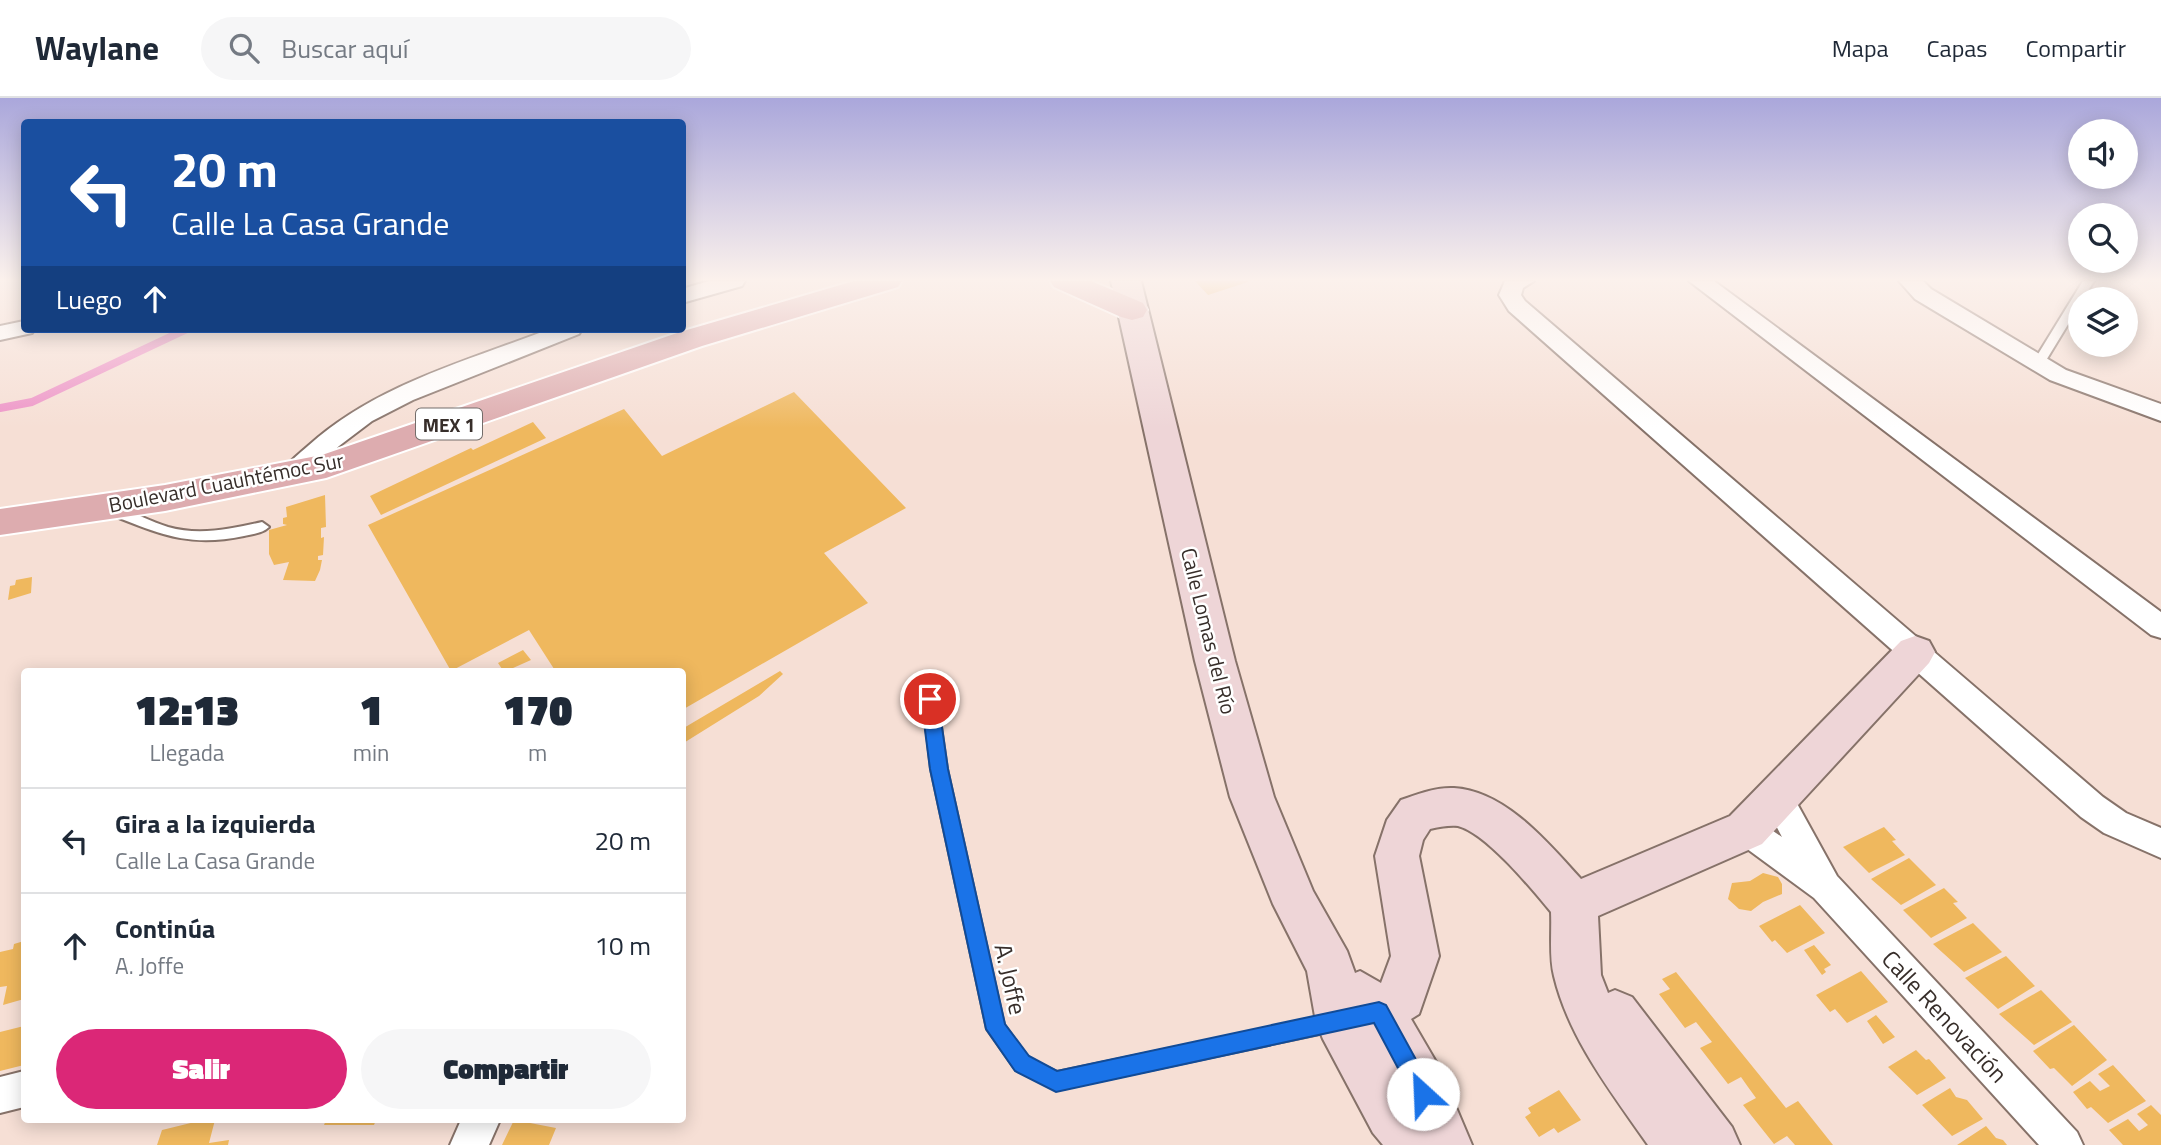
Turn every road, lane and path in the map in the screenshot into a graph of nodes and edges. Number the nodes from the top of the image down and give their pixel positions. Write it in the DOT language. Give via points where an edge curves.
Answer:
graph roads {
  1 [pos="722,330"];
  2 [pos="1140,330"];
  3 [pos="1544,330"];
  4 [pos="1765,330"];
  5 [pos="1983,330"];
  6 [pos="2059,330"];
  7 [pos="561,333"];
  8 [pos="2038,364"];
  9 [pos="2161,414"];
  10 [pos="294,473"];
  11 [pos="103,507"];
  12 [pos="0,522"];
  13 [pos="262,527"];
  14 [pos="2161,627"];
  15 [pos="1915,652"];
  16 [pos="930,699"];
  17 [pos="1778,799"];
  18 [pos="1746,830"];
  19 [pos="2161,843"];
  20 [pos="1826,887"];
  21 [pos="1574,904"];
  22 [pos="1577,975"];
  23 [pos="1359,1017"];
  24 [pos="21,1090"];
  25 [pos="0,1095"];
  26 [pos="479,1123"];
  27 [pos="468,1145"];
  28 [pos="1416,1145"];
  29 [pos="1447,1145"];
  30 [pos="1679,1145"];
  31 [pos="1714,1145"];
  32 [pos="2064,1145"];
  1 -- 10 [label="main road, Boulevard Cuauhtémoc Sur / MEX 1" via="359,456"];
  2 -- 23 [label="street, Calle Lomas del Río" via="1215,661 1252,797 1296,904"];
  3 -- 15 [label="street"];
  4 -- 14 [label="street"];
  5 -- 8 [label="street"];
  6 -- 8 [label="lane"];
  7 -- 10 [label="street" via="363,415"];
  8 -- 9 [label="street" via="2097,392"];
  10 -- 11 [label="main road, Boulevard Cuauhtémoc Sur / MEX 1"];
  11 -- 12 [label="main road, Boulevard Cuauhtémoc Sur / MEX 1"];
  11 -- 13 [label="lane" via="173,533 233,534"];
  15 -- 17 [label="street"];
  15 -- 19 [label="street" via="2092,807 2115,823"];
  16 -- 23 [label="lane, A. Joffe" via="939,769 996,1029 1022,1064 1056,1081"];
  17 -- 18 [label="street"];
  17 -- 20 [label="street, Calle Renovación"];
  18 -- 20 [label="street, Calle Renovación"];
  18 -- 21 [label="street"];
  20 -- 32 [label="street, Calle Renovación"];
  21 -- 22 [label="street"];
  21 -- 23 [label="street" via="1501,830 1468,810 1440,807 1416,814 1403,834 1397,856 1415,956 1402,997"];
  22 -- 30 [label="street" via="1594,1018 1618,1059"];
  22 -- 31 [label="street" via="1640,1044"];
  23 -- 28 [label="street, Calle Lomas del Río" via="1391,1115"];
  23 -- 29 [label="street, Calle Lomas del Río" via="1408,1063"];
  24 -- 25 [label="street"];
  26 -- 27 [label="street"];
}
